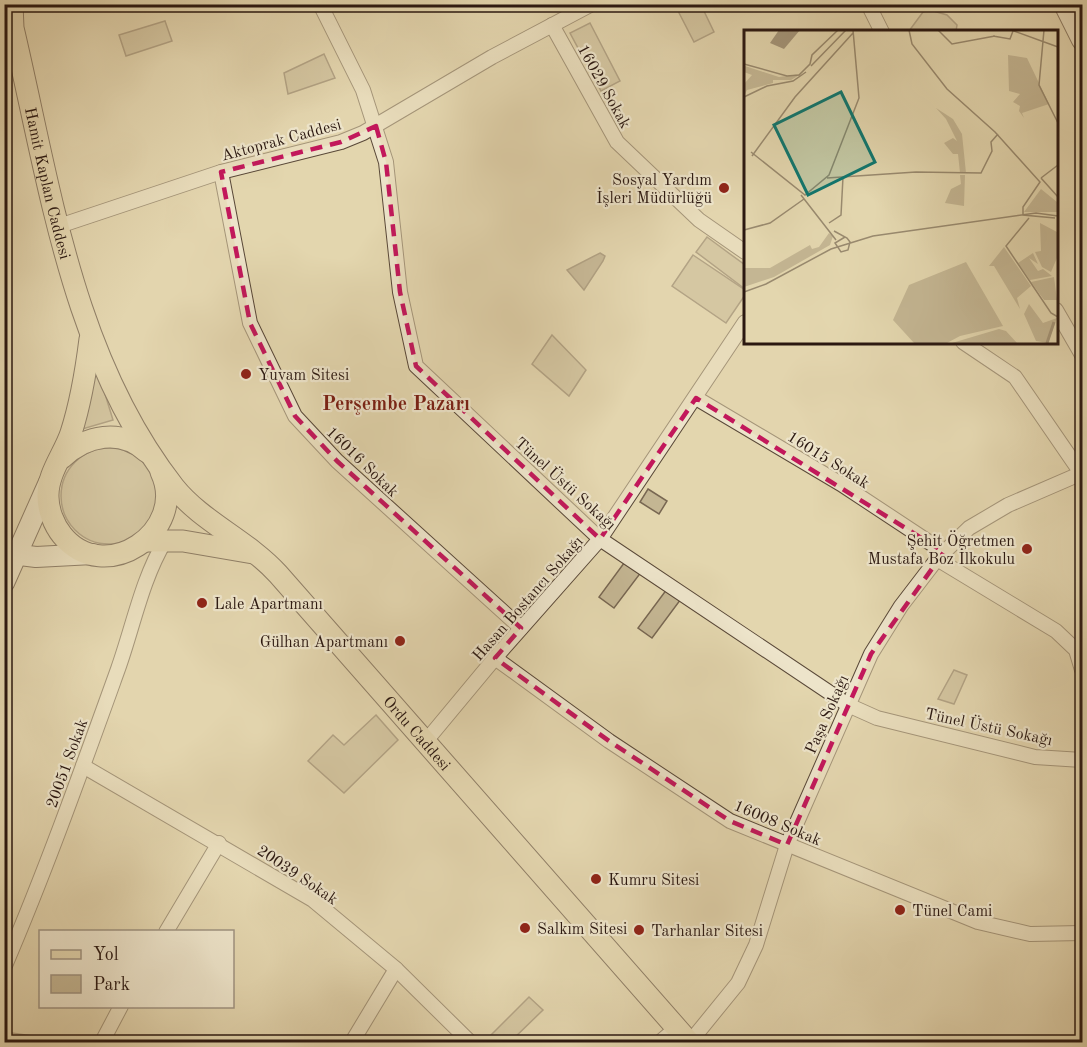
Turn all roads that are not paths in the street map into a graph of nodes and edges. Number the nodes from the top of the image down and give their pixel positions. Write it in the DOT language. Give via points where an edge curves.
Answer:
graph roads {
  1 [pos="12,4"];
  2 [pos="320,4"];
  3 [pos="592,4"];
  4 [pos="868,4"];
  5 [pos="1064,4"];
  6 [pos="9,21"];
  7 [pos="552,25"];
  8 [pos="881,30"];
  9 [pos="1083,40"];
  10 [pos="376,126"];
  11 [pos="221,172"];
  12 [pos="59,226"];
  13 [pos="744,251"];
  14 [pos="1057,312"];
  15 [pos="744,324"];
  16 [pos="91,334"];
  17 [pos="966,344"];
  18 [pos="1083,355"];
  19 [pos="696,398"];
  20 [pos="155,461"];
  21 [pos="56,468"];
  22 [pos="1082,473"];
  23 [pos="600,539"];
  24 [pos="150,543"];
  25 [pos="10,554"];
  26 [pos="93,554"];
  27 [pos="259,554"];
  28 [pos="940,555"];
  29 [pos="57,557"];
  30 [pos="152,566"];
  31 [pos="4,584"];
  32 [pos="521,628"];
  33 [pos="495,658"];
  34 [pos="1083,670"];
  35 [pos="848,705"];
  36 [pos="426,741"];
  37 [pos="1083,760"];
  38 [pos="83,766"];
  39 [pos="219,843"];
  40 [pos="787,845"];
  41 [pos="167,930"];
  42 [pos="1083,933"];
  43 [pos="4,968"];
  44 [pos="396,969"];
  45 [pos="120,1008"];
  46 [pos="678,1039"];
  47 [pos="102,1042"];
  48 [pos="352,1042"];
  49 [pos="470,1042"];
  1 -- 6 [label="main road, Hamit Kaplan Caddesi"];
  2 -- 10 [label="street, Tünel Üstü Sokağı" via="363,90"];
  3 -- 7 [label="street, Aktoprak Caddesi"];
  4 -- 8 [label="street"];
  5 -- 9 [label="main road"];
  6 -- 12 [label="main road, Hamit Kaplan Caddesi"];
  7 -- 10 [label="street, Aktoprak Caddesi"];
  7 -- 13 [label="street, 16029 Sokak" via="617,142 699,220"];
  10 -- 11 [label="street, Aktoprak Caddesi" via="341,142"];
  10 -- 23 [label="street, Tünel Üstü Sokağı" via="386,162 400,292 416,366"];
  11 -- 12 [label="street, Aktoprak Caddesi"];
  11 -- 32 [label="street, 16016 Sokak" via="250,323 295,416 336,461"];
  12 -- 16 [label="main road, Hamit Kaplan Caddesi"];
  14 -- 18 [label="street"];
  15 -- 19 [label="street, Hasan Bostancı Sokağı"];
  16 -- 20 [label="main road, Hamit Kaplan Caddesi" via="122,408"];
  16 -- 21 [label="main road, Hamit Kaplan Caddesi" via="81,403"];
  17 -- 22 [label="street" via="1015,377"];
  19 -- 23 [label="street, Hasan Bostancı Sokağı"];
  19 -- 28 [label="street, 16015 Sokak" via="841,484"];
  20 -- 21 [label="main road, Hamit Kaplan Caddesi" via="133,443 107,437 90,439 74,447"];
  20 -- 24 [label="main road" via="164,479 166,504"];
  20 -- 27 [label="main road, Hamit Kaplan Caddesi" via="186,500"];
  21 -- 25 [label="main road, Hamit Kaplan Caddesi"];
  21 -- 26 [label="main road" via="48,497 52,518 71,544"];
  22 -- 28 [label="street, Paşa Sokağı" via="1000,509 969,528"];
  23 -- 32 [label="street, Hasan Bostancı Sokağı"];
  23 -- 35 [label="street, Tünel Üstü Sokağı"];
  24 -- 26 [label="main road" via="116,555"];
  24 -- 27 [label="main road" via="183,541"];
  24 -- 30 [label="street, 20051 Sokak"];
  24 -- 30 [label="street" via="146,551"];
  25 -- 29 [label="main road"];
  25 -- 31 [label="main road, Hamit Kaplan Caddesi"];
  26 -- 29 [label="main road"];
  27 -- 36 [label="main road, Ordu Caddesi"];
  28 -- 34 [label="street, 16015 Sokak" via="1056,631 1076,650"];
  28 -- 35 [label="street, Paşa Sokağı" via="870,654"];
  29 -- 31 [label="main road"];
  30 -- 38 [label="street, 20051 Sokak"];
  32 -- 33 [label="street, Hasan Bostancı Sokağı"];
  33 -- 36 [label="street, Hasan Bostancı Sokağı"];
  33 -- 40 [label="street, 16008 Sokak" via="609,741 730,821"];
  35 -- 37 [label="street, Tünel Üstü Sokağı" via="877,718 1035,757"];
  35 -- 40 [label="street, Paşa Sokağı"];
  36 -- 46 [label="main road, Ordu Caddesi"];
  38 -- 39 [label="street, 20039 Sokak"];
  38 -- 43 [label="street, 20051 Sokak"];
  39 -- 41 [label="street"];
  39 -- 44 [label="street, 20039 Sokak" via="313,900"];
  40 -- 42 [label="street, 16008 Sokak" via="978,922 1030,934"];
  40 -- 46 [label="street, Paşa Sokağı" via="756,945 738,983"];
  44 -- 48 [label="street"];
  44 -- 49 [label="street, 20039 Sokak"];
  45 -- 47 [label="street"];
}
